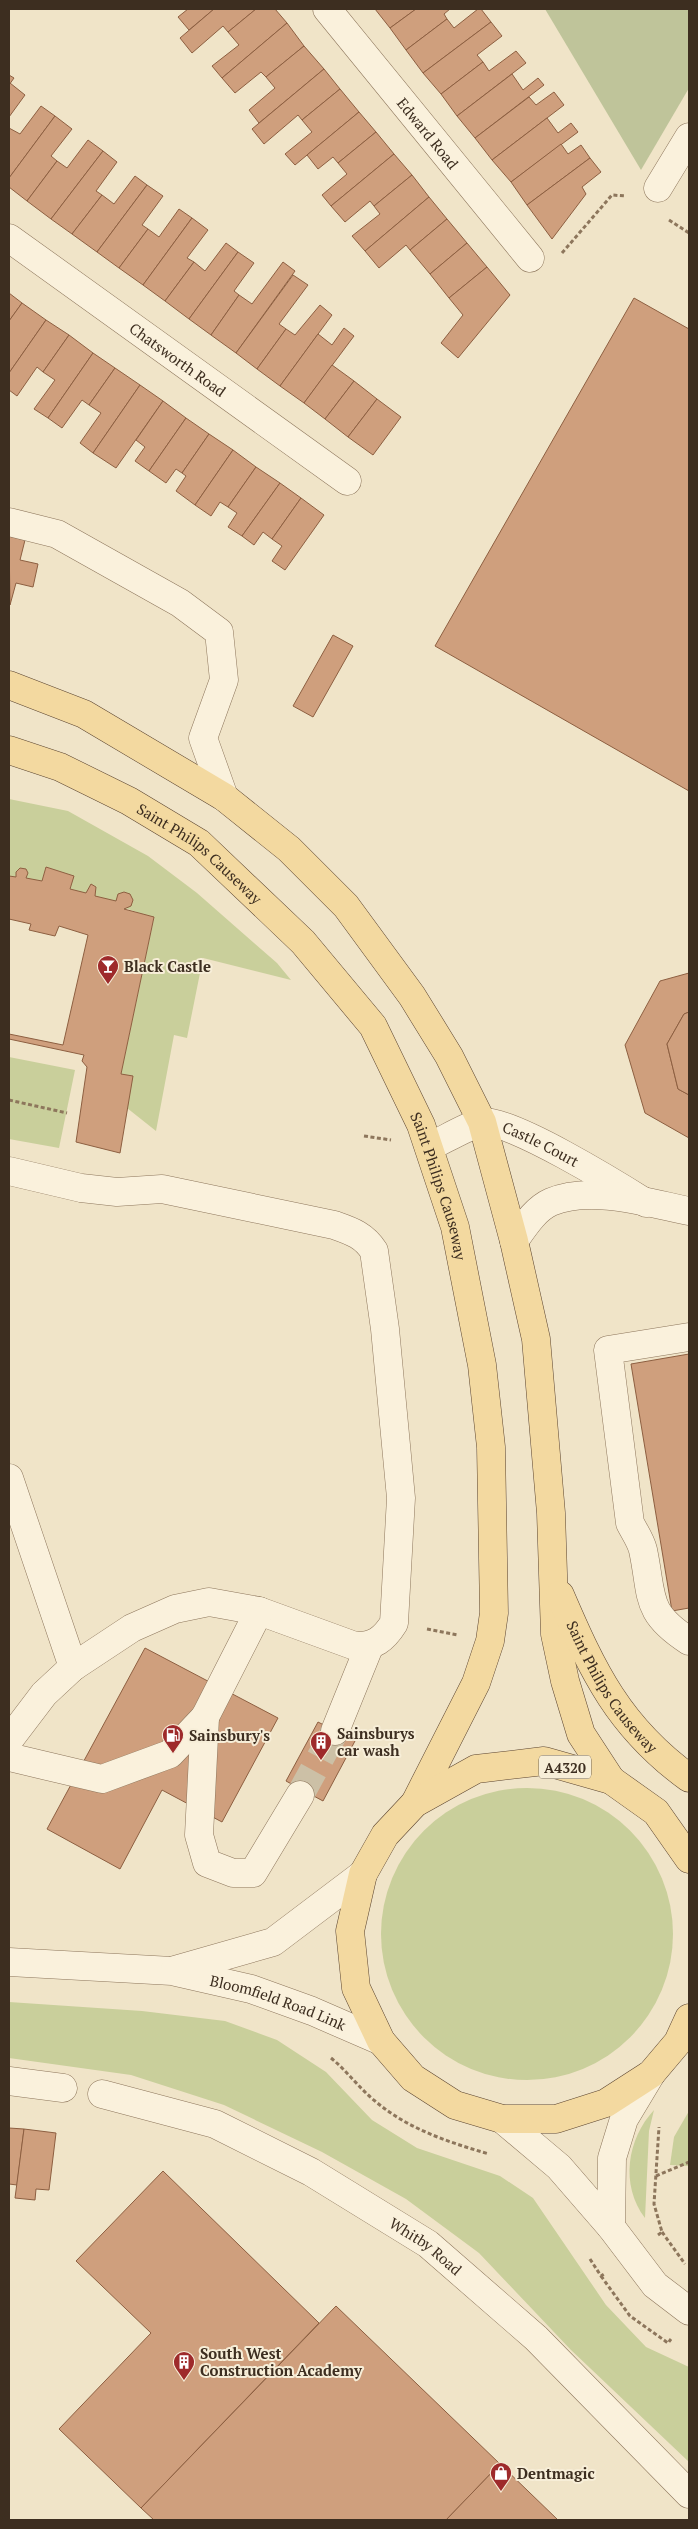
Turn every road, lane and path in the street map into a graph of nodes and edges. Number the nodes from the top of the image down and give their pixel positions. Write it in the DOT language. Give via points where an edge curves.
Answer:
graph roads {
  1 [pos="327,9"];
  2 [pos="689,137"];
  3 [pos="658,188"];
  4 [pos="633,199"];
  5 [pos="661,215"];
  6 [pos="689,233"];
  7 [pos="9,238"];
  8 [pos="570,244"];
  9 [pos="530,258"];
  10 [pos="347,481"];
  11 [pos="9,522"];
  12 [pos="9,685"];
  13 [pos="9,750"];
  14 [pos="224,797"];
  15 [pos="9,1100"];
  16 [pos="67,1113"];
  17 [pos="482,1122"];
  18 [pos="429,1147"];
  19 [pos="9,1171"];
  20 [pos="646,1203"];
  21 [pos="689,1211"];
  22 [pos="514,1241"];
  23 [pos="689,1336"];
  24 [pos="9,1478"];
  25 [pos="17,1530"];
  26 [pos="555,1582"];
  27 [pos="259,1611"];
  28 [pos="394,1623"];
  29 [pos="689,1641"];
  30 [pos="490,1642"];
  31 [pos="369,1647"];
  32 [pos="73,1666"];
  33 [pos="205,1717"];
  34 [pos="335,1731"];
  35 [pos="9,1740"];
  36 [pos="9,1757"];
  37 [pos="689,1778"];
  38 [pos="611,1780"];
  39 [pos="300,1795"];
  40 [pos="415,1803"];
  41 [pos="656,1812"];
  42 [pos="689,1827"];
  43 [pos="689,1859"];
  44 [pos="363,1874"];
  45 [pos="9,1962"];
  46 [pos="172,1971"];
  47 [pos="689,2018"];
  48 [pos="684,2040"];
  49 [pos="380,2041"];
  50 [pos="651,2074"];
  51 [pos="9,2081"];
  52 [pos="63,2088"];
  53 [pos="102,2094"];
  54 [pos="502,2118"];
  55 [pos="689,2162"];
  56 [pos="656,2176"];
  57 [pos="611,2227"];
  58 [pos="662,2232"];
  59 [pos="689,2267"];
  60 [pos="689,2311"];
  61 [pos="689,2494"];
  1 -- 9 [label="street, Edward Road"];
  2 -- 3 [label="street"];
  4 -- 8 [label="path" via="626,195 612,195"];
  5 -- 6 [label="path"];
  7 -- 10 [label="street, Chatsworth Road"];
  11 -- 14 [label="street" via="57,534 180,603 219,632 224,680 203,738"];
  12 -- 14 [label="main road, Saint Philips Causeway" via="84,714"];
  13 -- 18 [label="main road, Saint Philips Causeway" via="60,767 129,801 199,843 303,942 373,1026"];
  14 -- 17 [label="main road, Saint Philips Causeway" via="289,849 346,906 417,1005 449,1056"];
  15 -- 16 [label="path"];
  17 -- 18 [label="street, Castle Court"];
  17 -- 20 [label="street, Castle Court" via="504,1127 582,1162"];
  17 -- 22 [label="main road, Saint Philips Causeway"];
  18 -- 30 [label="main road, Saint Philips Causeway" via="455,1227 482,1365 491,1447 494,1613"];
  19 -- 28 [label="street" via="81,1188 117,1192 162,1189 334,1225 368,1240 374,1251 383,1319 401,1498"];
  20 -- 21 [label="street, Castle Court"];
  20 -- 22 [label="street, Castle Court" via="583,1194 550,1202 530,1218"];
  22 -- 26 [label="main road, Saint Philips Causeway" via="536,1339"];
  23 -- 29 [label="street" via="608,1350 630,1523 643,1548 650,1599 669,1628"];
  24 -- 25 [label="street"];
  25 -- 32 [label="street"];
  26 -- 37 [label="main road, Saint Philips Causeway" via="582,1647 605,1690 634,1728 667,1762"];
  26 -- 38 [label="main road, Saint Philips Causeway" via="555,1634 565,1681 581,1734"];
  27 -- 31 [label="street" via="355,1646"];
  27 -- 32 [label="street" via="209,1602 175,1609 132,1628"];
  27 -- 33 [label="street"];
  28 -- 30 [label="path"];
  28 -- 31 [label="street" via="386,1636"];
  30 -- 40 [label="main road, Saint Philips Causeway" via="476,1683"];
  31 -- 34 [label="street"];
  32 -- 35 [label="street" via="44,1694"];
  33 -- 36 [label="street" via="170,1754 102,1779"];
  33 -- 39 [label="street" via="199,1835 207,1863 233,1872 253,1873"];
  38 -- 40 [label="main road, A4320" via="544,1761 476,1770"];
  38 -- 41 [label="main road, A4320"];
  40 -- 44 [label="main road, A4320" via="385,1836"];
  41 -- 42 [label="main road, A4320"];
  41 -- 43 [label="main road, A4320"];
  44 -- 46 [label="street, Bloomfield Road Link" via="273,1942"];
  44 -- 49 [label="main road, A4320" via="350,1931 356,1988"];
  45 -- 46 [label="street, Bloomfield Road Link"];
  46 -- 49 [label="street, Bloomfield Road Link" via="251,1989"];
  47 -- 48 [label="main road, A4320"];
  48 -- 50 [label="main road, A4320"];
  49 -- 54 [label="main road, A4320" via="413,2078 455,2105"];
  50 -- 54 [label="main road, A4320" via="606,2103 556,2119"];
  50 -- 57 [label="street" via="624,2119 612,2158"];
  51 -- 52 [label="street"];
  53 -- 61 [label="street, Whitby Road" via="215,2124 311,2172 428,2244 536,2338"];
  54 -- 57 [label="street" via="559,2167"];
  55 -- 56 [label="path"];
  57 -- 60 [label="street" via="656,2284"];
  58 -- 59 [label="path"];
}
